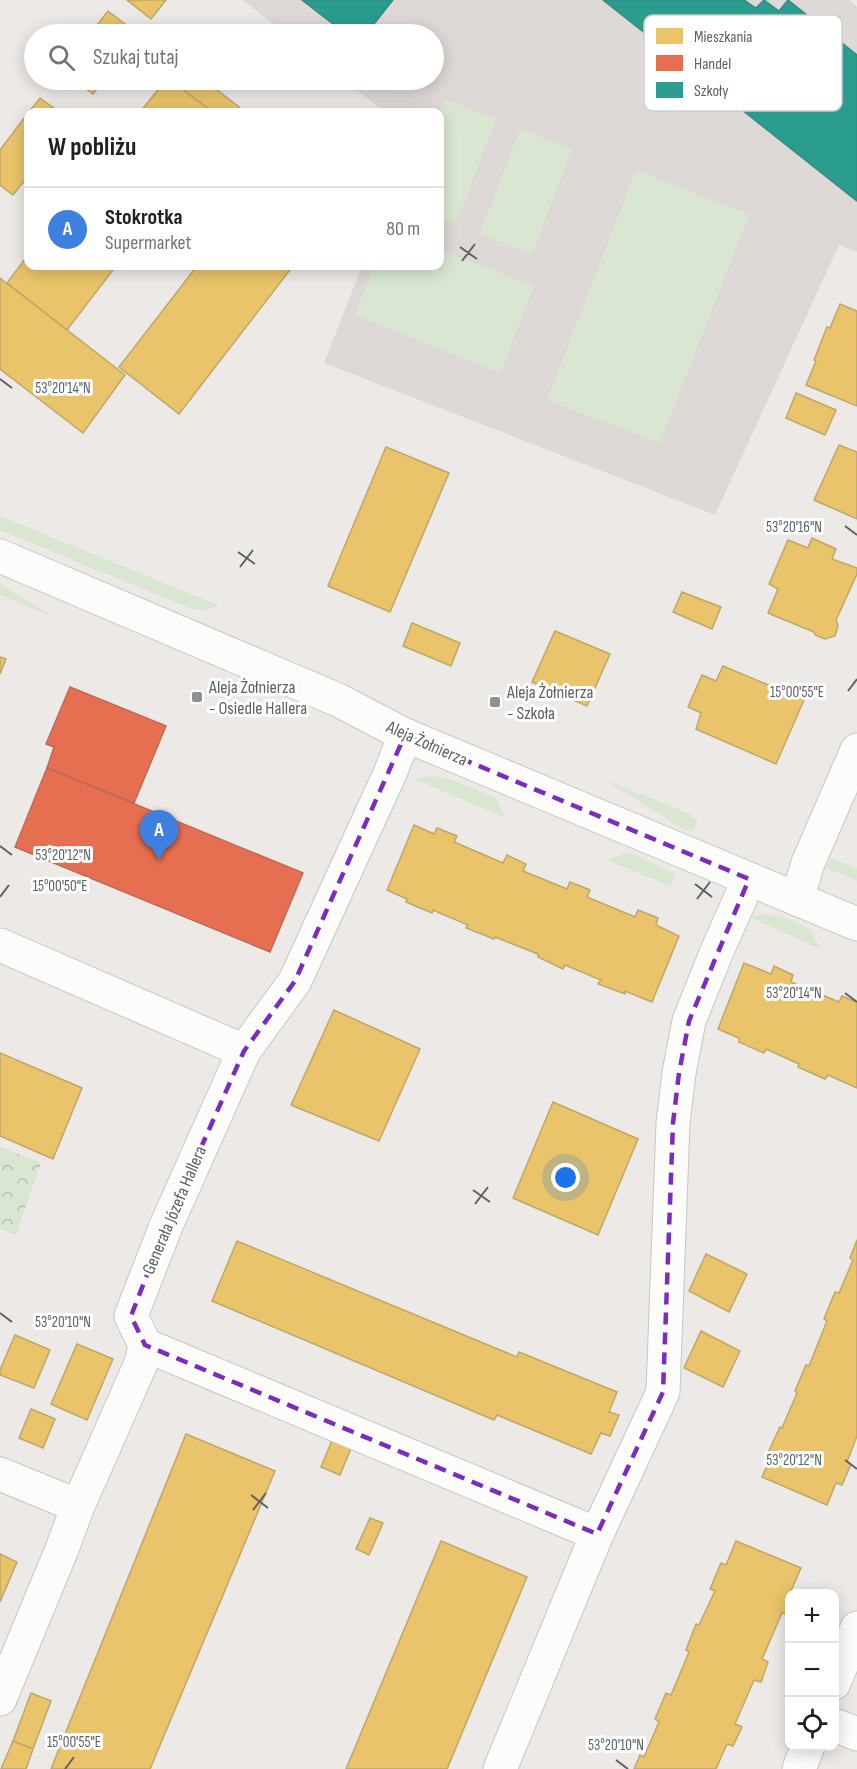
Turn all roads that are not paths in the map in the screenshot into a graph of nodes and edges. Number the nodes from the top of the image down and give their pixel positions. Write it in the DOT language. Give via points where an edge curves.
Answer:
graph roads {
  1 [pos="0,556"];
  2 [pos="405,735"];
  3 [pos="857,750"];
  4 [pos="749,879"];
  5 [pos="797,899"];
  6 [pos="857,924"];
  7 [pos="0,945"];
  8 [pos="244,1051"];
  9 [pos="145,1345"];
  10 [pos="0,1474"];
  11 [pos="78,1506"];
  12 [pos="597,1533"];
  13 [pos="857,1628"];
  14 [pos="839,1671"];
  15 [pos="0,1699"];
  16 [pos="839,1727"];
  17 [pos="857,1734"];
  18 [pos="806,1751"];
  19 [pos="500,1769"];
  20 [pos="799,1769"];
  1 -- 2 [label="street, Aleja Żołnierza" via="338,700"];
  2 -- 4 [label="street, Aleja Żołnierza"];
  2 -- 8 [label="street, Generała Józefa Hallera" via="295,981"];
  3 -- 5 [label="street" via="808,863"];
  4 -- 5 [label="street, Aleja Żołnierza"];
  4 -- 12 [label="street" via="689,1021 679,1073 673,1124 663,1392"];
  5 -- 6 [label="street, Aleja Żołnierza"];
  7 -- 8 [label="street"];
  8 -- 9 [label="street, Generała Józefa Hallera" via="166,1226 131,1316"];
  9 -- 11 [label="street" via="142,1361"];
  9 -- 12 [label="street"];
  10 -- 11 [label="street"];
  11 -- 15 [label="street"];
  12 -- 19 [label="street"];
  13 -- 14 [label="street"];
  16 -- 17 [label="street"];
  18 -- 20 [label="street"];
}
